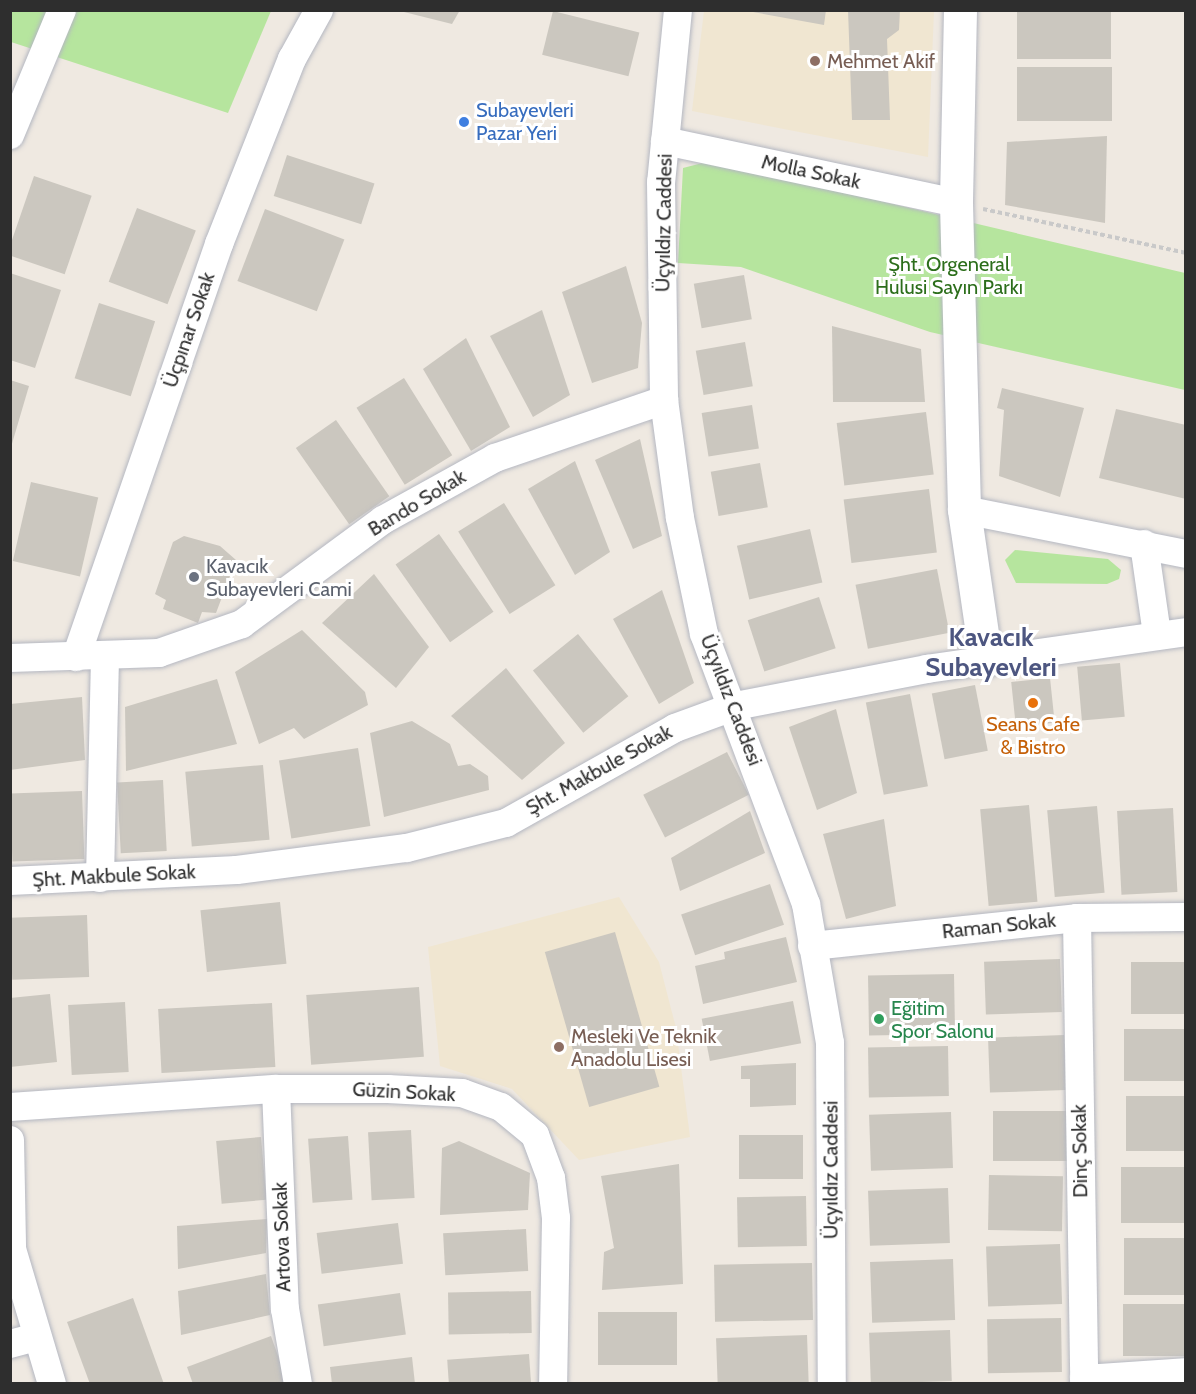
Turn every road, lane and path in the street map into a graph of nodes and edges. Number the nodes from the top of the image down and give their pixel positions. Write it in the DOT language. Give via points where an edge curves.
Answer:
graph roads {
  1 [pos="62,10"];
  2 [pos="319,10"];
  3 [pos="678,10"];
  4 [pos="960,10"];
  5 [pos="10,135"];
  6 [pos="665,141"];
  7 [pos="956,203"];
  8 [pos="1185,253"];
  9 [pos="664,400"];
  10 [pos="964,510"];
  11 [pos="1144,544"];
  12 [pos="1185,554"];
  13 [pos="1185,632"];
  14 [pos="1156,634"];
  15 [pos="76,657"];
  16 [pos="10,658"];
  17 [pos="105,658"];
  18 [pos="986,660"];
  19 [pos="735,706"];
  20 [pos="100,878"];
  21 [pos="10,881"];
  22 [pos="1185,917"];
  23 [pos="1077,918"];
  24 [pos="812,946"];
  25 [pos="276,1089"];
  26 [pos="10,1107"];
  27 [pos="10,1140"];
  28 [pos="24,1341"];
  29 [pos="1185,1372"];
  30 [pos="1084,1381"];
  31 [pos="52,1383"];
  32 [pos="298,1383"];
  33 [pos="553,1383"];
  34 [pos="832,1383"];
  1 -- 5 [label="street"];
  2 -- 15 [label="street, Üçpınar Sokak" via="292,59 219,244"];
  3 -- 6 [label="street, Üçyıldız Caddesi"];
  4 -- 7 [label="street"];
  6 -- 7 [label="street, Molla Sokak"];
  6 -- 9 [label="street, Üçyıldız Caddesi"];
  7 -- 8 [label="path"];
  7 -- 10 [label="street"];
  9 -- 17 [label="street, Bando Sokak" via="495,458 384,520 242,624 159,653"];
  9 -- 19 [label="street, Üçyıldız Caddesi" via="680,518 704,634"];
  10 -- 11 [label="street"];
  10 -- 18 [label="street"];
  11 -- 12 [label="street"];
  11 -- 14 [label="street"];
  13 -- 14 [label="street, Şht. Makbule Sokak"];
  14 -- 18 [label="street, Şht. Makbule Sokak"];
  15 -- 16 [label="street, Bando Sokak"];
  15 -- 17 [label="street, Bando Sokak"];
  17 -- 20 [label="street"];
  18 -- 19 [label="street, Şht. Makbule Sokak"];
  19 -- 20 [label="street, Şht. Makbule Sokak" via="675,728 506,823 407,848 237,870"];
  19 -- 24 [label="street, Üçyıldız Caddesi" via="806,904"];
  20 -- 21 [label="street, Şht. Makbule Sokak"];
  22 -- 23 [label="street, Raman Sokak"];
  23 -- 24 [label="street, Raman Sokak"];
  23 -- 30 [label="street, Dinç Sokak"];
  24 -- 34 [label="street, Üçyıldız Caddesi" via="830,1042"];
  25 -- 26 [label="street, Güzin Sokak"];
  25 -- 32 [label="street, Artova Sokak" via="285,1309"];
  25 -- 33 [label="street, Güzin Sokak" via="462,1094 501,1107 535,1136 549,1170 556,1218"];
  27 -- 28 [label="street" via="12,1249"];
  28 -- 31 [label="street"];
  29 -- 30 [label="street"];
}
